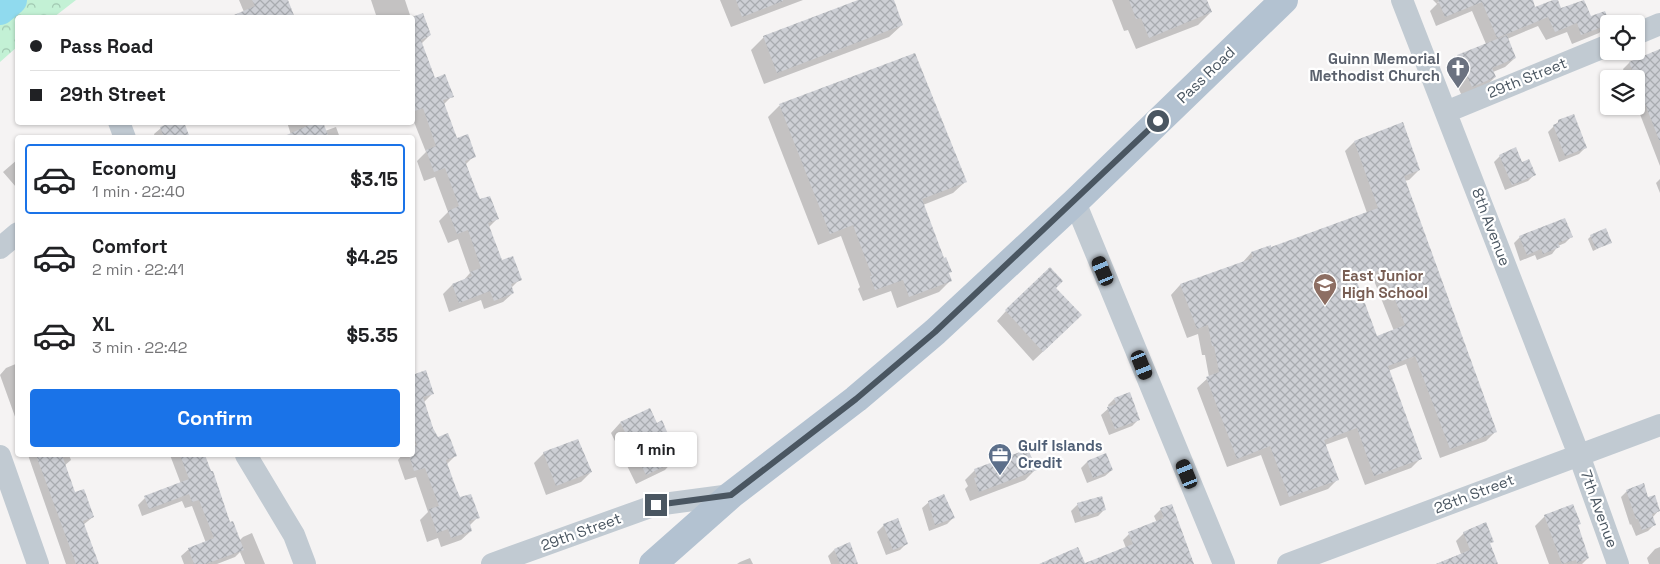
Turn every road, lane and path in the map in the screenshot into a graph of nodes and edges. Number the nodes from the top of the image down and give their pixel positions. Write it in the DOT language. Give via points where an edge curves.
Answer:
graph roads {
  1 [pos="1284,0"];
  2 [pos="1402,0"];
  3 [pos="1660,24"];
  4 [pos="1645,30"];
  5 [pos="1600,49"];
  6 [pos="1446,112"];
  7 [pos="1075,202"];
  8 [pos="15,236"];
  9 [pos="0,248"];
  10 [pos="1660,425"];
  11 [pos="1579,454"];
  12 [pos="0,456"];
  13 [pos="247,457"];
  14 [pos="731,495"];
  15 [pos="38,564"];
  16 [pos="305,564"];
  17 [pos="492,564"];
  18 [pos="653,564"];
  19 [pos="1224,564"];
  20 [pos="1288,564"];
  21 [pos="1618,564"];
  1 -- 7 [label="main road, Pass Road"];
  2 -- 6 [label="street, 8th Avenue"];
  3 -- 4 [label="street"];
  5 -- 6 [label="street, 29th Street"];
  6 -- 11 [label="street, 8th Avenue"];
  7 -- 14 [label="main road, Pass Road" via="935,332 856,399"];
  7 -- 19 [label="street"];
  8 -- 9 [label="street"];
  10 -- 11 [label="street, 28th Street"];
  11 -- 20 [label="street, 28th Street"];
  11 -- 21 [label="street, 7th Avenue"];
  12 -- 15 [label="street"];
  13 -- 16 [label="street" via="294,535"];
  14 -- 17 [label="street, 29th Street" via="656,505"];
  14 -- 18 [label="main road, Pass Road"];
}
